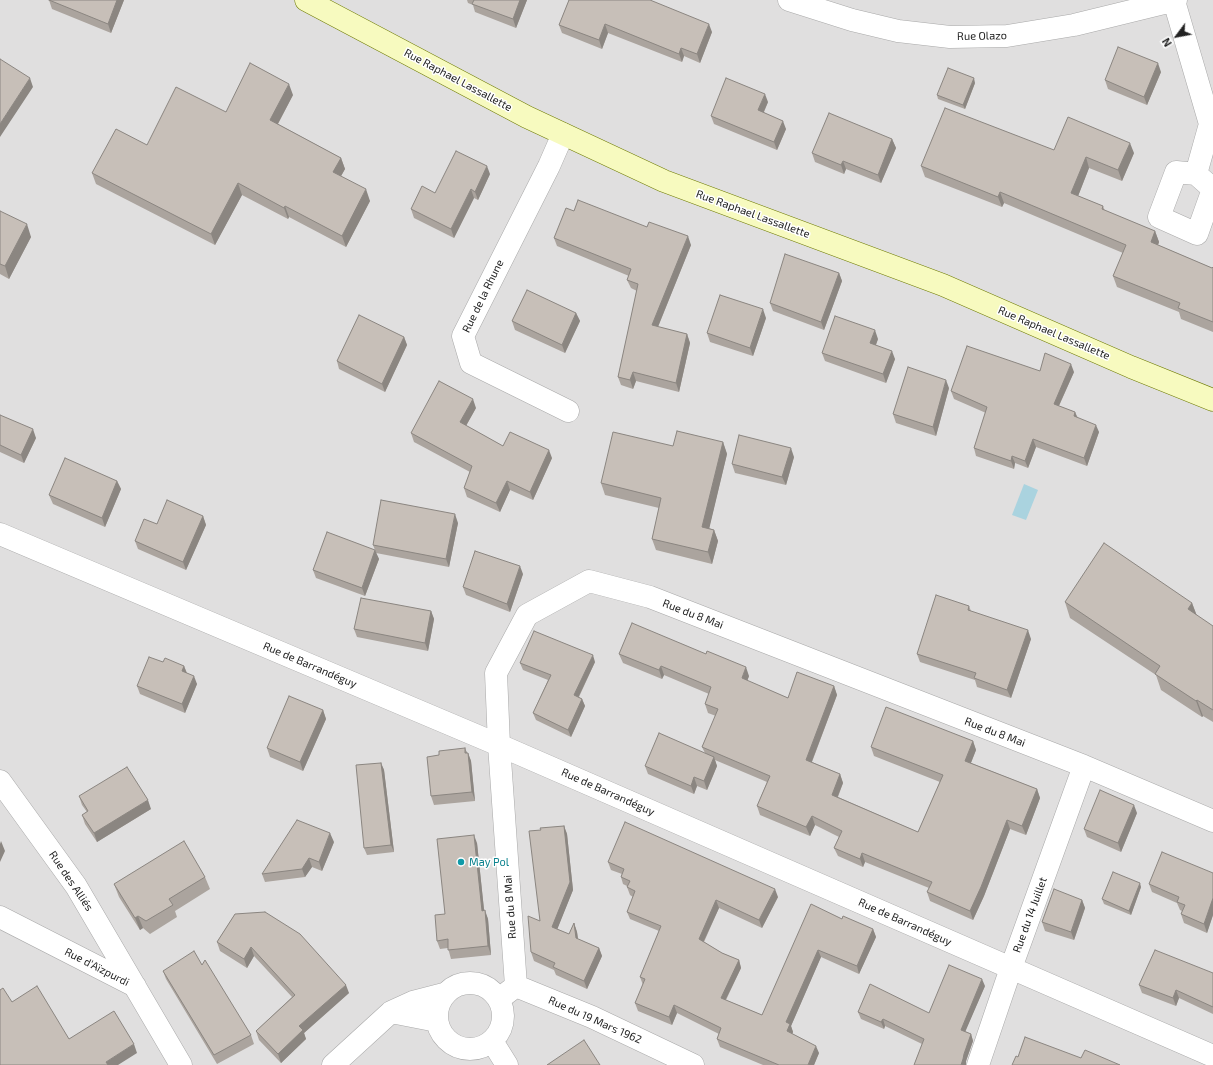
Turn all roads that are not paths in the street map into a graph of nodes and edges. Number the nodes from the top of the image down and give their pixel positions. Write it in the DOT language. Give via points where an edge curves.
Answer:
graph roads {
  1 [pos="306,0"];
  2 [pos="789,0"];
  3 [pos="1175,0"];
  4 [pos="563,134"];
  5 [pos="1196,174"];
  6 [pos="1213,189"];
  7 [pos="1213,400"];
  8 [pos="568,411"];
  9 [pos="0,534"];
  10 [pos="499,745"];
  11 [pos="1084,766"];
  12 [pos="0,781"];
  13 [pos="1213,820"];
  14 [pos="0,917"];
  15 [pos="1011,968"];
  16 [pos="135,986"];
  17 [pos="516,986"];
  18 [pos="444,994"];
  19 [pos="499,999"];
  20 [pos="391,1012"];
  21 [pos="437,1022"];
  22 [pos="492,1041"];
  23 [pos="1213,1056"];
  24 [pos="181,1065"];
  25 [pos="333,1065"];
  26 [pos="507,1065"];
  27 [pos="692,1065"];
  28 [pos="978,1065"];
  1 -- 4 [label="main road, Rue Raphael Lassallette"];
  2 -- 3 [label="street, Rue Olazo" via="898,32 950,37 1007,36 1074,24"];
  3 -- 5 [label="street" via="1210,124"];
  4 -- 7 [label="main road, Rue Raphael Lassallette" via="664,181 943,285"];
  4 -- 8 [label="street, Rue de la Rhune" via="463,336 471,363"];
  5 -- 6 [label="street"];
  5 -- 6 [label="street" via="1176,172 1158,217 1197,234"];
  9 -- 10 [label="street, Rue de Barrandéguy"];
  10 -- 11 [label="street, Rue du 8 Mai" via="496,674 527,615 589,581 650,597"];
  10 -- 15 [label="street, Rue de Barrandéguy"];
  10 -- 17 [label="street, Rue du 8 Mai"];
  11 -- 13 [label="street, Rue du 8 Mai"];
  11 -- 15 [label="street, Rue du 14 Juillet"];
  12 -- 16 [label="street, Rue des Alliés" via="76,886"];
  14 -- 16 [label="street, Rue d'Aïzpurdi"];
  15 -- 23 [label="street, Rue de Barrandéguy"];
  15 -- 28 [label="street, Rue du 14 Juillet"];
  16 -- 24 [label="street, Rue d'Aïzpurdi"];
  17 -- 19 [label="street"];
  17 -- 27 [label="street, Rue du 19 Mars 1962" via="592,1017"];
  18 -- 19 [label="street" via="457,985 468,982 490,989"];
  18 -- 20 [label="street" via="413,1002"];
  18 -- 21 [label="street" via="439,1004"];
  19 -- 22 [label="street" via="503,1010 502,1024"];
  20 -- 21 [label="street"];
  20 -- 25 [label="street"];
  21 -- 22 [label="street" via="441,1032 459,1047 482,1047"];
  22 -- 26 [label="street"];
}
